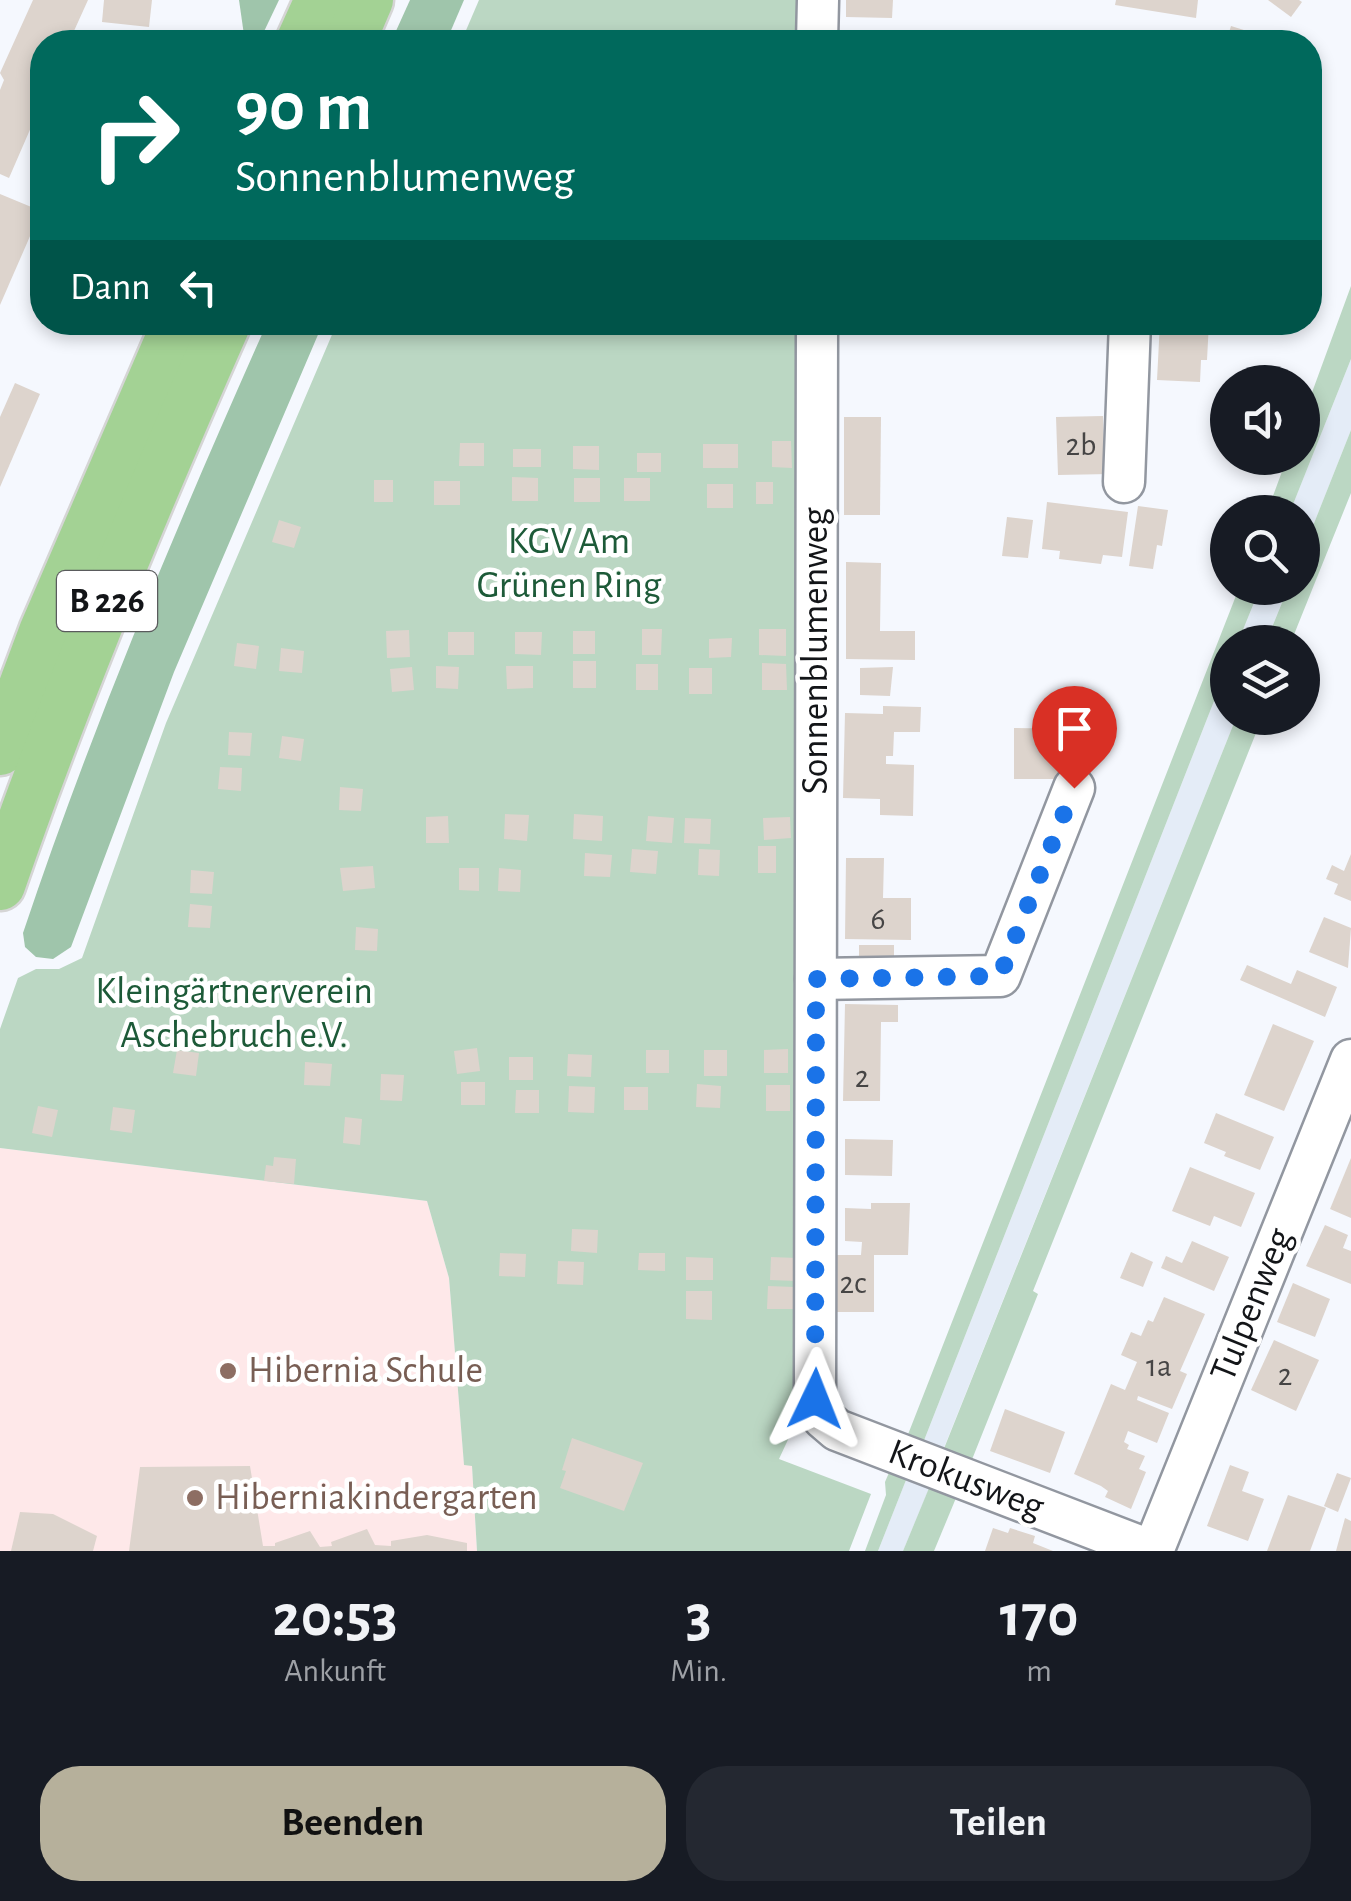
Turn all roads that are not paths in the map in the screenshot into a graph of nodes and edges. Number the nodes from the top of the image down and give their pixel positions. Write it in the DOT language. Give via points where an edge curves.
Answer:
graph roads {
  1 [pos="320,0"];
  2 [pos="368,0"];
  3 [pos="818,0"];
  4 [pos="306,30"];
  5 [pos="355,30"];
  6 [pos="818,30"];
  7 [pos="172,335"];
  8 [pos="220,335"];
  9 [pos="817,335"];
  10 [pos="1130,335"];
  11 [pos="1124,482"];
  12 [pos="0,750"];
  13 [pos="1074,788"];
  14 [pos="0,885"];
  15 [pos="816,979"];
  16 [pos="1351,1060"];
  17 [pos="837,1430"];
  18 [pos="1153,1551"];
  1 -- 4 [label="main road"];
  2 -- 5 [label="main road"];
  3 -- 6 [label="street"];
  7 -- 12 [label="main road, B 226"];
  8 -- 14 [label="main road, B 226" via="154,484"];
  9 -- 15 [label="street, Sonnenblumenweg"];
  10 -- 11 [label="street"];
  13 -- 15 [label="street" via="1000,976"];
  15 -- 17 [label="street, Sonnenblumenweg" via="815,1399"];
  16 -- 18 [label="street, Tulpenweg"];
  17 -- 18 [label="street, Krokusweg"];
}
